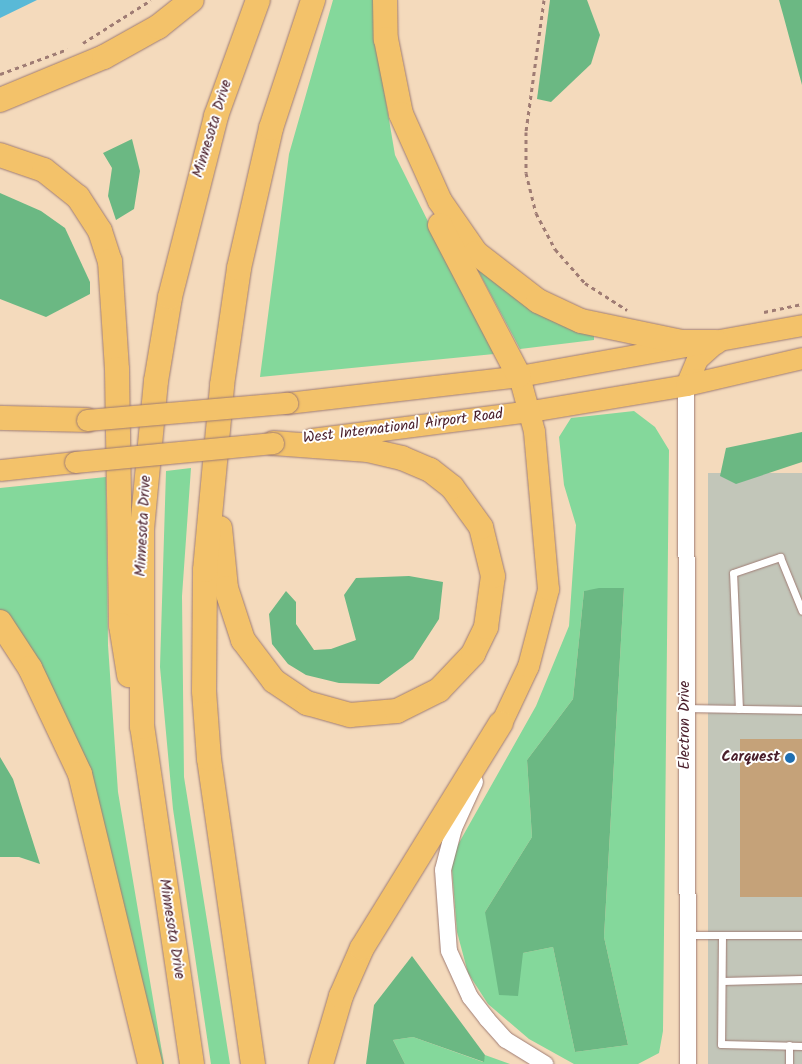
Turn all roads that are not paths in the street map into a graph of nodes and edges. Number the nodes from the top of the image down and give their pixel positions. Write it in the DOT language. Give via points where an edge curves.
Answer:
graph roads {
  1 [pos="192,0"];
  2 [pos="258,0"];
  3 [pos="313,0"];
  4 [pos="385,0"];
  5 [pos="0,100"];
  6 [pos="401,114"];
  7 [pos="0,155"];
  8 [pos="802,325"];
  9 [pos="716,342"];
  10 [pos="802,358"];
  11 [pos="518,376"];
  12 [pos="686,385"];
  13 [pos="531,411"];
  14 [pos="0,418"];
  15 [pos="87,420"];
  16 [pos="0,430"];
  17 [pos="273,443"];
  18 [pos="214,459"];
  19 [pos="0,470"];
  20 [pos="802,611"];
  21 [pos="0,622"];
  22 [pos="686,708"];
  23 [pos="739,709"];
  24 [pos="802,710"];
  25 [pos="501,723"];
  26 [pos="142,727"];
  27 [pos="687,935"];
  28 [pos="722,935"];
  29 [pos="802,935"];
  30 [pos="802,979"];
  31 [pos="722,981"];
  32 [pos="789,1045"];
  33 [pos="802,1046"];
  34 [pos="150,1064"];
  35 [pos="192,1064"];
  36 [pos="253,1064"];
  37 [pos="322,1064"];
  38 [pos="545,1064"];
  39 [pos="688,1064"];
  40 [pos="789,1064"];
  1 -- 5 [label="highway" via="158,27 104,57"];
  2 -- 26 [label="highway, Minnesota Drive" via="192,197 156,381 142,529"];
  3 -- 18 [label="highway" via="271,128 239,268"];
  4 -- 6 [label="highway" via="386,39"];
  6 -- 9 [label="highway" via="419,162 457,229 516,287 554,311 608,330 682,342"];
  6 -- 11 [label="highway" via="411,165"];
  7 -- 26 [label="highway" via="23,160 61,181 92,215 106,246 118,369 121,625"];
  8 -- 9 [label="main road"];
  9 -- 11 [label="main road"];
  9 -- 12 [label="main road" via="697,359"];
  10 -- 12 [label="main road, West International Airport Road"];
  11 -- 13 [label="main road"];
  11 -- 15 [label="main road, bridge" via="287,403"];
  12 -- 13 [label="main road, West International Airport Road"];
  12 -- 22 [label="street, Electron Drive"];
  13 -- 17 [label="main road, West International Airport Road"];
  13 -- 25 [label="main road" via="548,589 537,641"];
  14 -- 15 [label="highway"];
  15 -- 16 [label="main road"];
  17 -- 18 [label="highway" via="368,450 402,458 430,470 452,487 481,528 493,576 486,627 459,673 421,702 373,715 327,711 290,694 256,661 232,614 226,588"];
  17 -- 19 [label="main road, West International Airport Road, bridge"];
  18 -- 36 [label="highway" via="205,570 204,691 217,821"];
  20 -- 23 [label="lane" via="780,557 733,573"];
  21 -- 34 [label="highway" via="30,668 80,774"];
  22 -- 23 [label="lane"];
  22 -- 27 [label="street, Electron Drive"];
  23 -- 24 [label="lane"];
  25 -- 37 [label="highway" via="362,948 341,996"];
  25 -- 38 [label="street" via="452,836 443,870 444,924 449,951 470,998 506,1040"];
  26 -- 35 [label="highway, Minnesota Drive"];
  27 -- 28 [label="lane"];
  27 -- 39 [label="street, Electron Drive"];
  28 -- 29 [label="lane"];
  28 -- 31 [label="lane"];
  30 -- 31 [label="lane"];
  31 -- 32 [label="lane" via="721,1044"];
  32 -- 33 [label="lane"];
  32 -- 40 [label="lane"];
}
